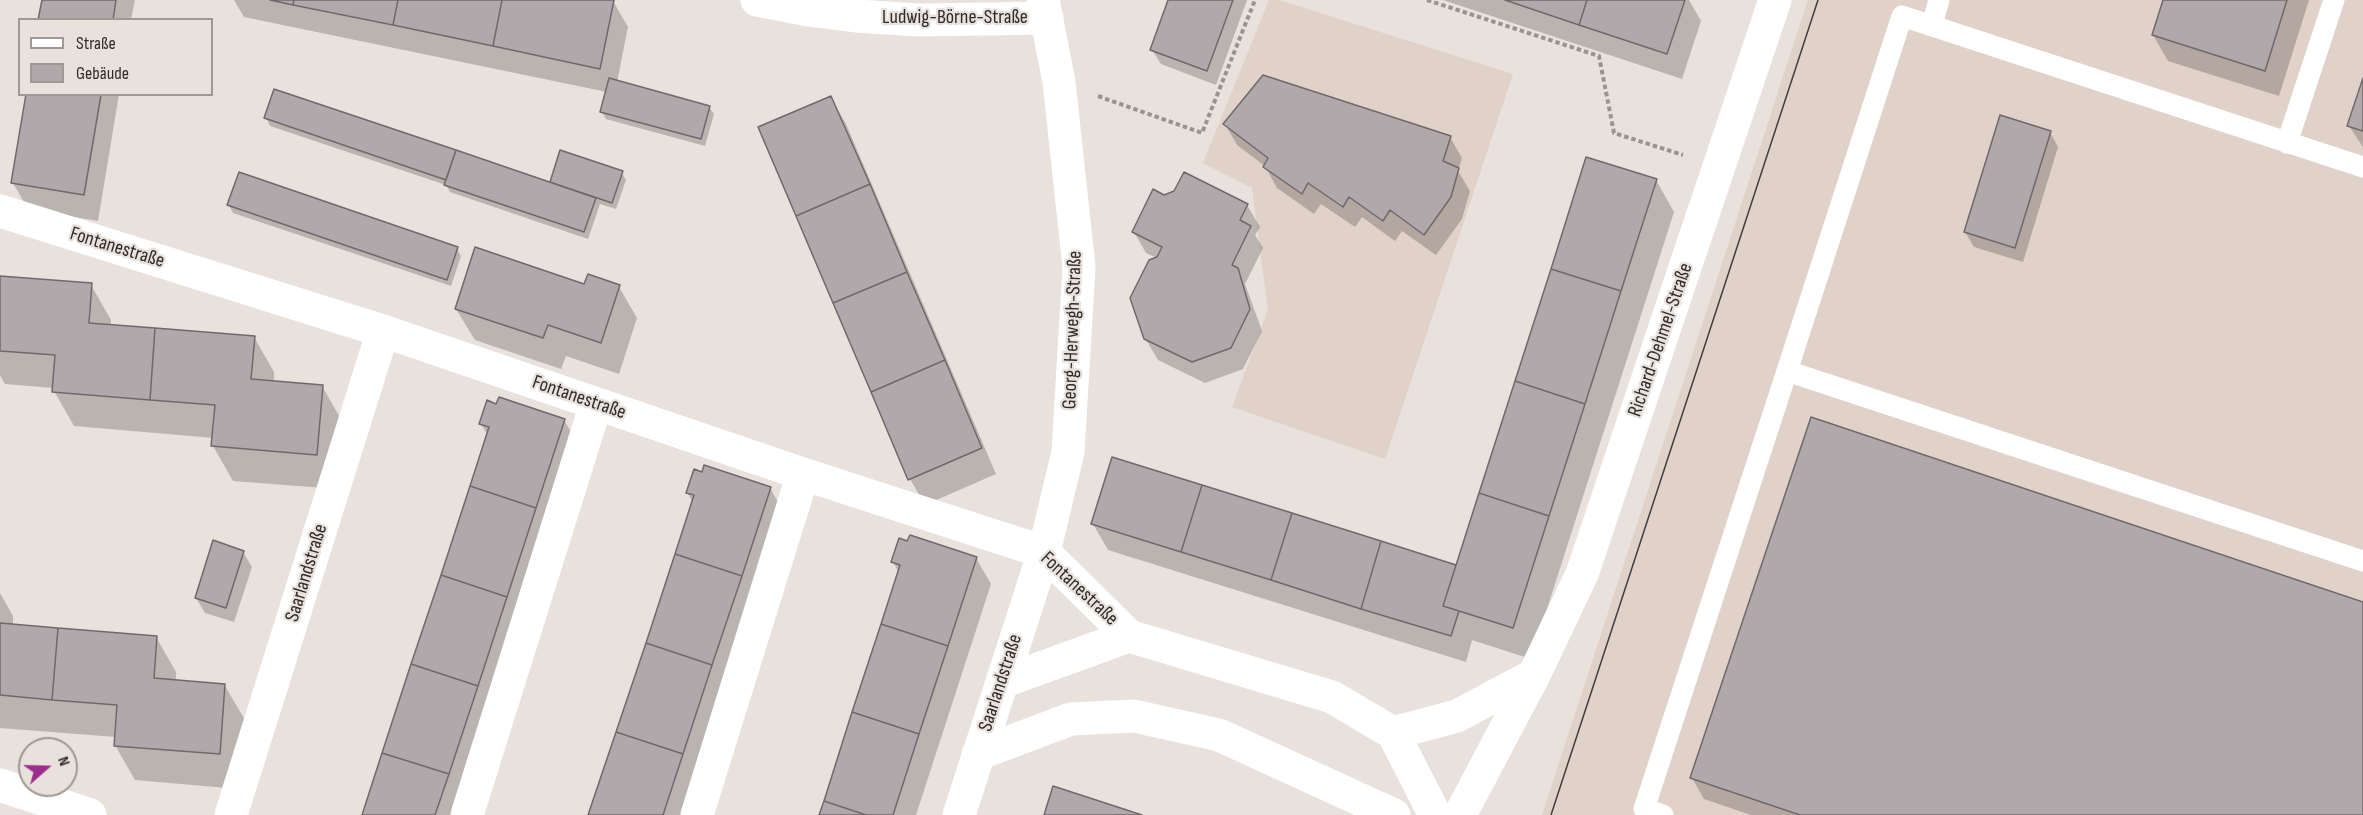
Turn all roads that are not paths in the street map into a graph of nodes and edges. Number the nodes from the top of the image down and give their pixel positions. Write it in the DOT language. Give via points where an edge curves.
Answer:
graph roads {
  1 [pos="757,0"];
  2 [pos="1775,0"];
  3 [pos="1939,0"];
  4 [pos="2334,0"];
  5 [pos="1045,9"];
  6 [pos="1932,25"];
  7 [pos="2287,143"];
  8 [pos="2363,168"];
  9 [pos="0,211"];
  10 [pos="382,330"];
  11 [pos="1787,370"];
  12 [pos="596,404"];
  13 [pos="803,474"];
  14 [pos="1044,552"];
  15 [pos="2363,561"];
  16 [pos="1129,636"];
  17 [pos="1534,675"];
  18 [pos="1002,682"];
  19 [pos="1394,733"];
  20 [pos="978,754"];
  21 [pos="0,785"];
  22 [pos="90,815"];
  23 [pos="231,815"];
  24 [pos="467,815"];
  25 [pos="697,815"];
  26 [pos="959,815"];
  27 [pos="1394,815"];
  28 [pos="1435,815"];
  29 [pos="1460,815"];
  30 [pos="1663,815"];
  1 -- 5 [label="street, Ludwig-Börne-Straße" via="856,16 919,20"];
  2 -- 17 [label="street, Richard-Dehmel-Straße" via="1582,574"];
  3 -- 6 [label="lane"];
  4 -- 7 [label="lane"];
  5 -- 14 [label="street, Georg-Herwegh-Straße" via="1059,82 1079,267 1068,452"];
  6 -- 7 [label="lane"];
  6 -- 11 [label="lane" via="1902,16"];
  7 -- 8 [label="lane"];
  9 -- 10 [label="street, Fontanestraße"];
  10 -- 12 [label="street, Fontanestraße"];
  10 -- 23 [label="street, Saarlandstraße"];
  11 -- 15 [label="lane"];
  11 -- 30 [label="lane" via="1644,809"];
  12 -- 13 [label="street, Fontanestraße"];
  12 -- 24 [label="street"];
  13 -- 14 [label="street, Fontanestraße"];
  13 -- 25 [label="street"];
  14 -- 16 [label="street, Fontanestraße"];
  14 -- 18 [label="street, Saarlandstraße"];
  16 -- 18 [label="street, Fontanestraße"];
  16 -- 19 [label="street, Fontanestraße" via="1332,697"];
  17 -- 19 [label="street" via="1457,716"];
  17 -- 29 [label="street, Richard-Dehmel-Straße"];
  18 -- 20 [label="street, Saarlandstraße"];
  19 -- 28 [label="street"];
  20 -- 26 [label="street, Saarlandstraße"];
  20 -- 27 [label="street" via="1071,719 1134,716 1219,735"];
  21 -- 22 [label="street"];
}
